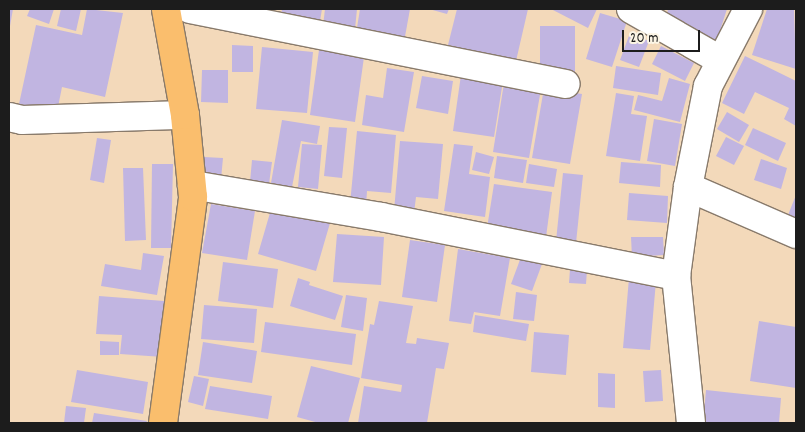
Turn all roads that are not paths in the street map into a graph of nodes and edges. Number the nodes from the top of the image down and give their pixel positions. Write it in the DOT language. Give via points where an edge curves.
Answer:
graph roads {
  1 [pos="166,9"];
  2 [pos="190,9"];
  3 [pos="631,9"];
  4 [pos="748,9"];
  5 [pos="720,60"];
  6 [pos="566,84"];
  7 [pos="185,115"];
  8 [pos="9,117"];
  9 [pos="192,185"];
  10 [pos="688,188"];
  11 [pos="796,234"];
  12 [pos="676,276"];
  13 [pos="163,423"];
  14 [pos="691,423"];
  1 -- 7 [label="main road"];
  2 -- 6 [label="street"];
  3 -- 5 [label="street"];
  4 -- 5 [label="street" via="738,33"];
  5 -- 10 [label="street" via="708,86"];
  7 -- 8 [label="street" via="22,120"];
  7 -- 9 [label="main road"];
  9 -- 12 [label="street" via="381,217"];
  9 -- 13 [label="main road"];
  10 -- 11 [label="street"];
  10 -- 12 [label="street"];
  12 -- 14 [label="street"];
}
